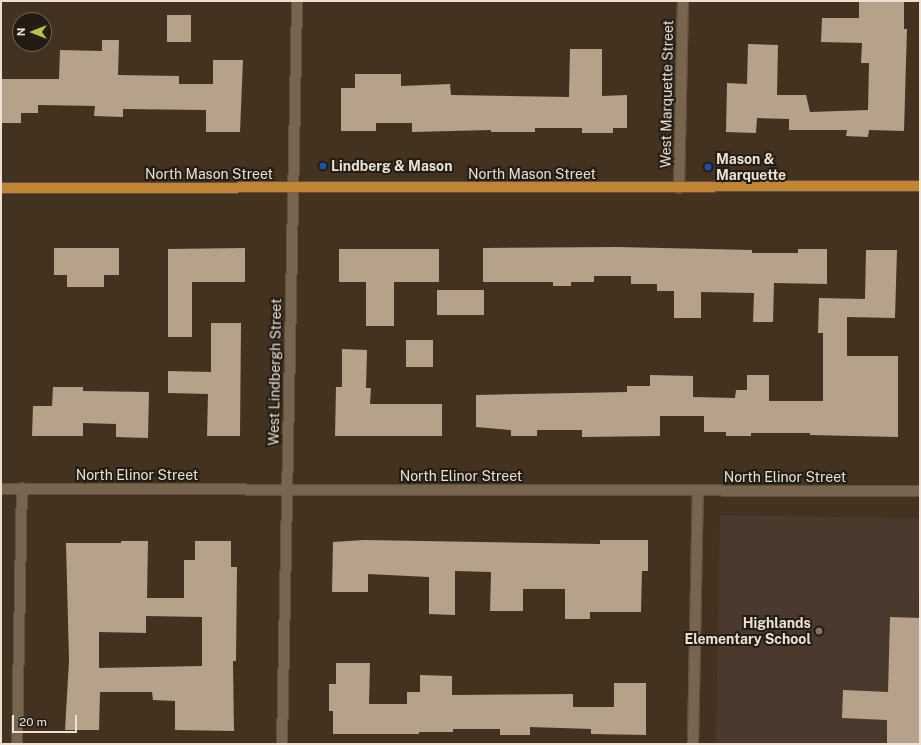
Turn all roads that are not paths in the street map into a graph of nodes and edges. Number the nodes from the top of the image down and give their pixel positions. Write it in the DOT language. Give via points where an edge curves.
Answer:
graph roads {
  1 [pos="297,1"];
  2 [pos="683,1"];
  3 [pos="920,186"];
  4 [pos="1,188"];
  5 [pos="293,188"];
  6 [pos="679,188"];
  7 [pos="22,488"];
  8 [pos="1,489"];
  9 [pos="286,490"];
  10 [pos="698,491"];
  11 [pos="920,491"];
  12 [pos="17,744"];
  13 [pos="282,744"];
  14 [pos="693,744"];
  1 -- 5 [label="street, West Lindbergh Street"];
  2 -- 6 [label="street, West Marquette Street"];
  3 -- 6 [label="main road, North Mason Street"];
  4 -- 5 [label="main road, North Mason Street"];
  5 -- 6 [label="main road, North Mason Street"];
  5 -- 9 [label="street, West Lindbergh Street"];
  7 -- 8 [label="street, North Elinor Street"];
  7 -- 9 [label="street, North Elinor Street"];
  7 -- 12 [label="street"];
  9 -- 10 [label="street, North Elinor Street"];
  9 -- 13 [label="street, West Lindbergh Street"];
  10 -- 11 [label="street, North Elinor Street"];
  10 -- 14 [label="street"];
}
